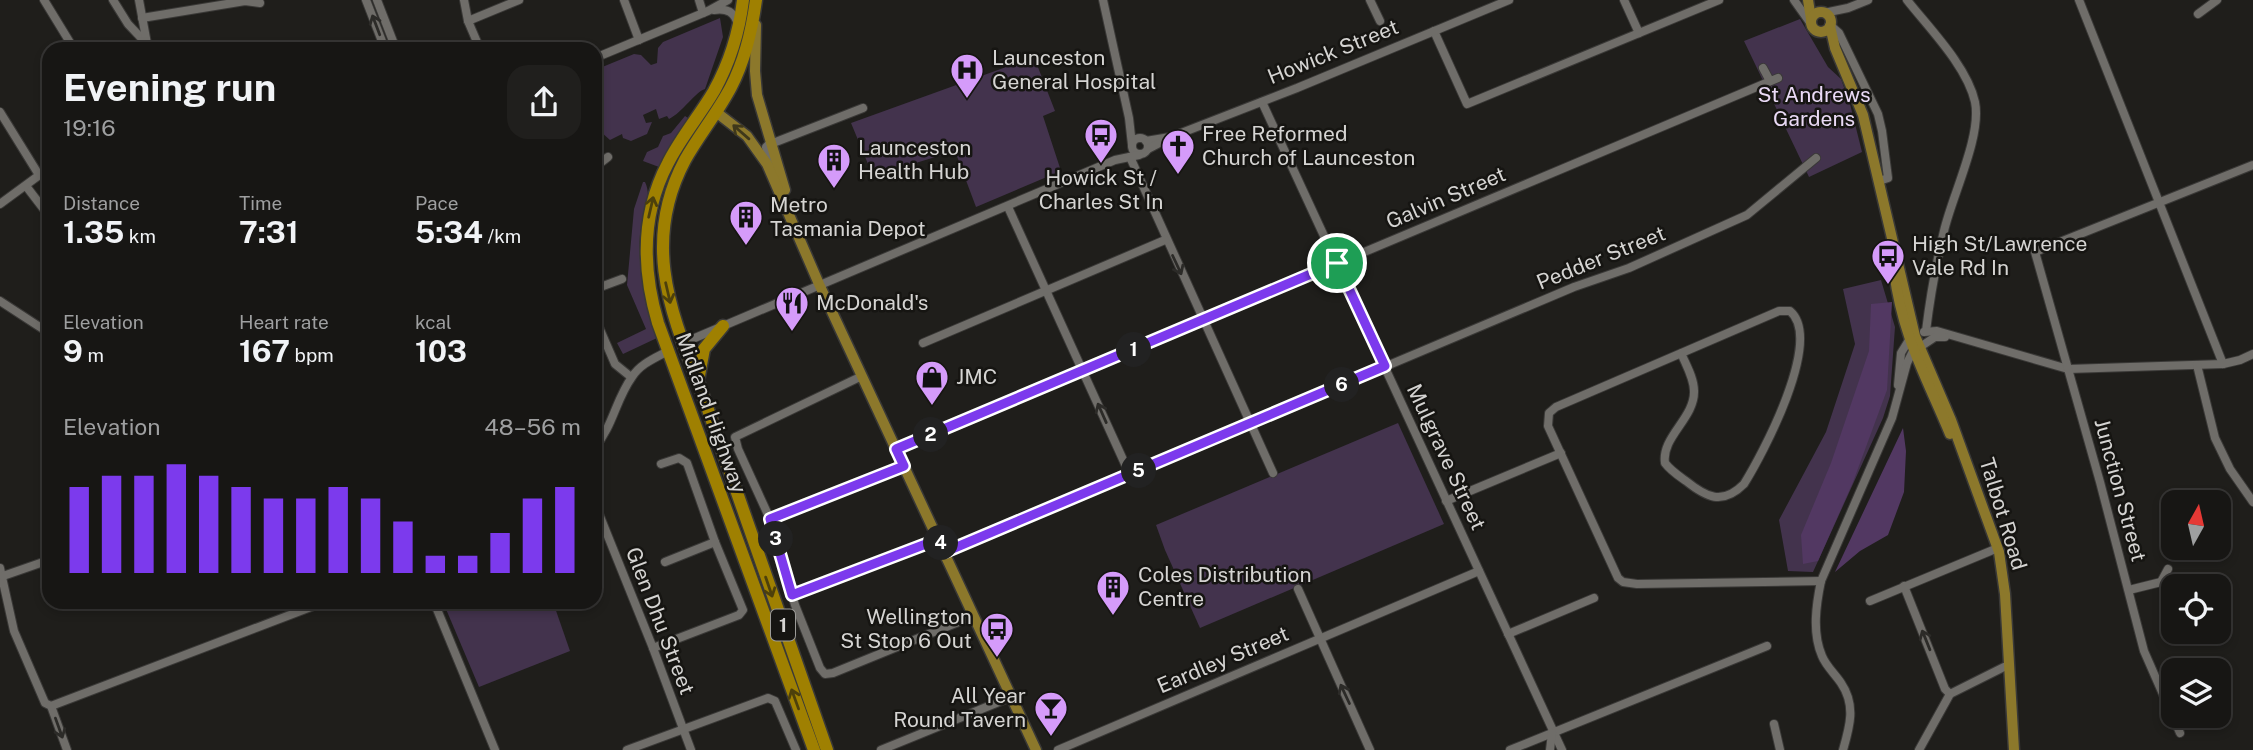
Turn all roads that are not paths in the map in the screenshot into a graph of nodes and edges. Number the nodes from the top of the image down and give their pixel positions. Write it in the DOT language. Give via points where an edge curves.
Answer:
graph roads {
  1 [pos="44,0"];
  2 [pos="113,0"];
  3 [pos="139,0"];
  4 [pos="366,0"];
  5 [pos="377,0"];
  6 [pos="464,0"];
  7 [pos="519,0"];
  8 [pos="624,0"];
  9 [pos="699,0"];
  10 [pos="728,0"];
  11 [pos="743,0"];
  12 [pos="757,0"];
  13 [pos="1103,0"];
  14 [pos="1370,0"];
  15 [pos="1509,0"];
  16 [pos="1624,0"];
  17 [pos="1719,0"];
  18 [pos="1794,0"];
  19 [pos="1809,0"];
  20 [pos="1868,0"];
  21 [pos="1907,0"];
  22 [pos="2080,0"];
  23 [pos="2217,0"];
  24 [pos="260,3"];
  25 [pos="1848,8"];
  26 [pos="706,12"];
  27 [pos="1823,13"];
  28 [pos="2197,14"];
  29 [pos="142,18"];
  30 [pos="468,21"];
  31 [pos="1380,21"];
  32 [pos="1830,24"];
  33 [pos="1813,25"];
  34 [pos="739,28"];
  35 [pos="1434,32"];
  36 [pos="1639,33"];
  37 [pos="639,40"];
  38 [pos="70,42"];
  39 [pos="144,42"];
  40 [pos="146,42"];
  41 [pos="382,42"];
  42 [pos="393,42"];
  43 [pos="477,42"];
  44 [pos="1835,48"];
  45 [pos="602,55"];
  46 [pos="1763,68"];
  47 [pos="713,91"];
  48 [pos="1262,102"];
  49 [pos="863,108"];
  50 [pos="0,112"];
  51 [pos="716,112"];
  52 [pos="1129,118"];
  53 [pos="771,143"];
  54 [pos="1146,143"];
  55 [pos="1132,146"];
  56 [pos="1884,151"];
  57 [pos="1872,154"];
  58 [pos="1139,155"];
  59 [pos="608,157"];
  60 [pos="1130,158"];
  61 [pos="1816,159"];
  62 [pos="1115,160"];
  63 [pos="602,162"];
  64 [pos="2253,165"];
  65 [pos="42,173"];
  66 [pos="39,175"];
  67 [pos="774,180"];
  68 [pos="1879,181"];
  69 [pos="26,186"];
  70 [pos="2161,202"];
  71 [pos="0,204"];
  72 [pos="1008,206"];
  73 [pos="42,207"];
  74 [pos="797,233"];
  75 [pos="1165,240"];
  76 [pos="1337,263"];
  77 [pos="622,279"];
  78 [pos="819,284"];
  79 [pos="602,286"];
  80 [pos="1045,291"];
  81 [pos="0,301"];
  82 [pos="1203,321"];
  83 [pos="723,326"];
  84 [pos="42,328"];
  85 [pos="602,334"];
  86 [pos="1952,337"];
  87 [pos="1917,341"];
  88 [pos="683,343"];
  89 [pos="923,343"];
  90 [pos="668,351"];
  91 [pos="1681,353"];
  92 [pos="2253,354"];
  93 [pos="2223,364"];
  94 [pos="2197,365"];
  95 [pos="1385,366"];
  96 [pos="2068,369"];
  97 [pos="1083,372"];
  98 [pos="862,376"];
  99 [pos="631,377"];
  100 [pos="698,381"];
  101 [pos="1251,425"];
  102 [pos="602,437"];
  103 [pos="896,449"];
  104 [pos="1561,453"];
  105 [pos="661,464"];
  106 [pos="904,466"];
  107 [pos="1273,473"];
  108 [pos="1130,475"];
  109 [pos="1446,501"];
  110 [pos="2253,502"];
  111 [pos="770,519"];
  112 [pos="602,521"];
  113 [pos="939,539"];
  114 [pos="715,542"];
  115 [pos="1993,550"];
  116 [pos="945,552"];
  117 [pos="42,562"];
  118 [pos="666,562"];
  119 [pos="2168,569"];
  120 [pos="1479,571"];
  121 [pos="1,572"];
  122 [pos="2165,574"];
  123 [pos="1821,581"];
  124 [pos="2161,582"];
  125 [pos="1904,586"];
  126 [pos="1298,589"];
  127 [pos="2129,590"];
  128 [pos="792,595"];
  129 [pos="1594,598"];
  130 [pos="1870,601"];
  131 [pos="306,609"];
  132 [pos="437,609"];
  133 [pos="973,617"];
  134 [pos="1508,634"];
  135 [pos="1319,638"];
  136 [pos="1768,646"];
  137 [pos="653,648"];
  138 [pos="2004,667"];
  139 [pos="1950,694"];
  140 [pos="1011,697"];
  141 [pos="51,706"];
  142 [pos="1774,724"];
  143 [pos="683,729"];
  144 [pos="1552,733"];
  145 [pos="2180,733"];
  146 [pos="67,750"];
  147 [pos="495,750"];
  148 [pos="627,750"];
  149 [pos="691,750"];
  150 [pos="796,750"];
  151 [pos="814,750"];
  152 [pos="827,750"];
  153 [pos="881,750"];
  154 [pos="1035,750"];
  155 [pos="1058,750"];
  156 [pos="1370,750"];
  157 [pos="1510,750"];
  158 [pos="1550,750"];
  159 [pos="1562,750"];
  160 [pos="1780,750"];
  161 [pos="1843,750"];
  162 [pos="1919,750"];
  163 [pos="2008,750"];
  164 [pos="2014,750"];
  1 -- 38 [label="street"];
  2 -- 39 [label="street"];
  3 -- 29 [label="street"];
  41 -- 4 [label="street, one-way"];
  5 -- 42 [label="street"];
  6 -- 30 [label="street"];
  7 -- 30 [label="street"];
  8 -- 37 [label="street"];
  9 -- 26 [label="street"];
  10 -- 26 [label="street"];
  11 -- 34 [label="highway, 1"];
  12 -- 51 [label="highway, 1" via="745,53"];
  12 -- 53 [label="main road" via="756,86"];
  13 -- 52 [label="street"];
  14 -- 31 [label="street"];
  15 -- 35 [label="street, Howick Street"];
  16 -- 36 [label="street"];
  17 -- 36 [label="street"];
  18 -- 33 [label="street"];
  19 -- 27 [label="main road"];
  19 -- 33 [label="main road"];
  20 -- 25 [label="street"];
  21 -- 87 [label="street" via="1957,64 1975,109 1968,155"];
  22 -- 70 [label="street"];
  23 -- 28 [label="street"];
  24 -- 29 [label="street" via="245,1"];
  25 -- 27 [label="street"];
  25 -- 32 [label="street"];
  26 -- 34 [label="street" via="730,11"];
  26 -- 37 [label="street"];
  27 -- 32 [label="main road"];
  27 -- 33 [label="main road" via="1816,13"];
  29 -- 40 [label="street"];
  30 -- 43 [label="street"];
  32 -- 33 [label="main road" via="1824,31"];
  32 -- 44 [label="main road"];
  32 -- 56 [label="street" via="1872,98"];
  33 -- 44 [label="main road"];
  34 -- 47 [label="highway, 1"];
  35 -- 36 [label="street" via="1467,104"];
  35 -- 48 [label="street, Howick Street"];
  37 -- 45 [label="street"];
  44 -- 57 [label="main road" via="1858,100"];
  46 -- 76 [label="street, Galvin Street" via="1774,80"];
  47 -- 51 [label="highway"];
  90 -- 47 [label="highway, Midland Highway / 1, one-way" via="647,275 649,215 669,160"];
  48 -- 54 [label="street, Howick Street"];
  48 -- 76 [label="street, Mulgrave Street"];
  49 -- 53 [label="street"];
  50 -- 66 [label="street"];
  67 -- 51 [label="main road, one-way" via="755,144"];
  51 -- 88 [label="highway, Midland Highway / 1, one-way" via="679,173 663,228 666,284"];
  52 -- 54 [label="street"];
  52 -- 55 [label="street"];
  53 -- 67 [label="street" via="766,147"];
  53 -- 74 [label="main road"];
  54 -- 55 [label="street" via="1136,139"];
  54 -- 58 [label="street"];
  55 -- 58 [label="street"];
  55 -- 62 [label="street"];
  56 -- 57 [label="street"];
  56 -- 68 [label="street" via="1888,178"];
  57 -- 68 [label="main road"];
  58 -- 60 [label="street"];
  59 -- 63 [label="street"];
  60 -- 62 [label="street"];
  60 -- 75 [label="street"];
  61 -- 95 [label="street, Pedder Street" via="1747,215"];
  62 -- 72 [label="street"];
  64 -- 70 [label="street"];
  65 -- 66 [label="street"];
  66 -- 69 [label="street"];
  67 -- 74 [label="main road"];
  68 -- 87 [label="main road"];
  69 -- 71 [label="street"];
  69 -- 73 [label="street"];
  70 -- 93 [label="street"];
  70 -- 96 [label="street, Junction Street" via="2035,252"];
  72 -- 78 [label="street"];
  72 -- 80 [label="street"];
  74 -- 78 [label="main road"];
  75 -- 80 [label="street"];
  75 -- 82 [label="street, one-way"];
  76 -- 82 [label="street, Galvin Street"];
  76 -- 95 [label="street, Mulgrave Street"];
  77 -- 79 [label="street"];
  78 -- 83 [label="street"];
  78 -- 98 [label="main road"];
  80 -- 89 [label="street"];
  80 -- 97 [label="street"];
  81 -- 84 [label="street"];
  82 -- 97 [label="street, Galvin Street"];
  82 -- 101 [label="street"];
  83 -- 88 [label="street"];
  83 -- 100 [label="highway" via="704,349"];
  85 -- 99 [label="street" via="615,364"];
  86 -- 87 [label="street"];
  86 -- 87 [label="street" via="1937,331"];
  86 -- 96 [label="street"];
  87 -- 115 [label="main road, Talbot Road"];
  87 -- 123 [label="street" via="1892,418"];
  87 -- 164 [label="main road, Talbot Road" via="1999,552"];
  88 -- 90 [label="highway"];
  88 -- 100 [label="highway, Midland Highway / 1"];
  90 -- 99 [label="street"];
  151 -- 90 [label="highway, Midland Highway / 1, one-way"];
  91 -- 91 [label="street" via="1779,311 1790,311 1797,319 1797,365 1783,410 1744,484 1722,497 1704,495 1664,460 1695,393"];
  91 -- 104 [label="street" via="1550,411 1547,423"];
  92 -- 93 [label="street"];
  93 -- 94 [label="street"];
  94 -- 96 [label="street"];
  94 -- 110 [label="street" via="2215,438"];
  95 -- 101 [label="street, Pedder Street"];
  95 -- 109 [label="street, Mulgrave Street"];
  96 -- 127 [label="street, Junction Street"];
  97 -- 103 [label="street, Galvin Street"];
  108 -- 97 [label="street, one-way"];
  98 -- 103 [label="main road"];
  98 -- 111 [label="street" via="735,437"];
  99 -- 102 [label="street"];
  100 -- 152 [label="highway, Midland Highway / 1, one-way"];
  101 -- 107 [label="street"];
  101 -- 108 [label="street, Pedder Street"];
  103 -- 106 [label="main road"];
  104 -- 109 [label="street"];
  104 -- 123 [label="street" via="1623,582"];
  105 -- 114 [label="street" via="679,458 687,463"];
  106 -- 111 [label="street"];
  106 -- 113 [label="main road"];
  108 -- 116 [label="street, Pedder Street"];
  109 -- 120 [label="street, Mulgrave Street"];
  111 -- 128 [label="street"];
  112 -- 137 [label="street, Glen Dhu Street"];
  113 -- 116 [label="main road"];
  113 -- 128 [label="street"];
  114 -- 118 [label="street"];
  114 -- 137 [label="street" via="742,613"];
  115 -- 125 [label="street"];
  115 -- 138 [label="main road, Talbot Road"];
  116 -- 133 [label="main road"];
  117 -- 121 [label="street"];
  119 -- 122 [label="street"];
  120 -- 134 [label="street, Mulgrave Street"];
  120 -- 135 [label="street, Eardley Street"];
  121 -- 141 [label="street" via="14,631 45,703"];
  123 -- 161 [label="street" via="1818,645 1851,701"];
  124 -- 127 [label="street"];
  125 -- 130 [label="street"];
  139 -- 125 [label="street, one-way"];
  126 -- 135 [label="street"];
  127 -- 145 [label="street, Junction Street" via="2144,651"];
  128 -- 133 [label="street" via="825,674"];
  129 -- 134 [label="street"];
  131 -- 141 [label="street"];
  132 -- 147 [label="street"];
  133 -- 140 [label="main road"];
  134 -- 144 [label="street, Mulgrave Street"];
  135 -- 155 [label="street, Eardley Street"];
  156 -- 135 [label="street, one-way"];
  136 -- 144 [label="street"];
  137 -- 143 [label="street, Glen Dhu Street"];
  138 -- 139 [label="street"];
  138 -- 163 [label="main road, Talbot Road"];
  139 -- 162 [label="street"];
  140 -- 153 [label="street"];
  140 -- 154 [label="main road"];
  141 -- 146 [label="street, one-way"];
  142 -- 160 [label="street"];
  143 -- 148 [label="street"];
  143 -- 149 [label="street, Glen Dhu Street"];
  143 -- 150 [label="street" via="770,698"];
  144 -- 157 [label="street"];
  144 -- 158 [label="street"];
  144 -- 159 [label="street, Mulgrave Street"];
}
